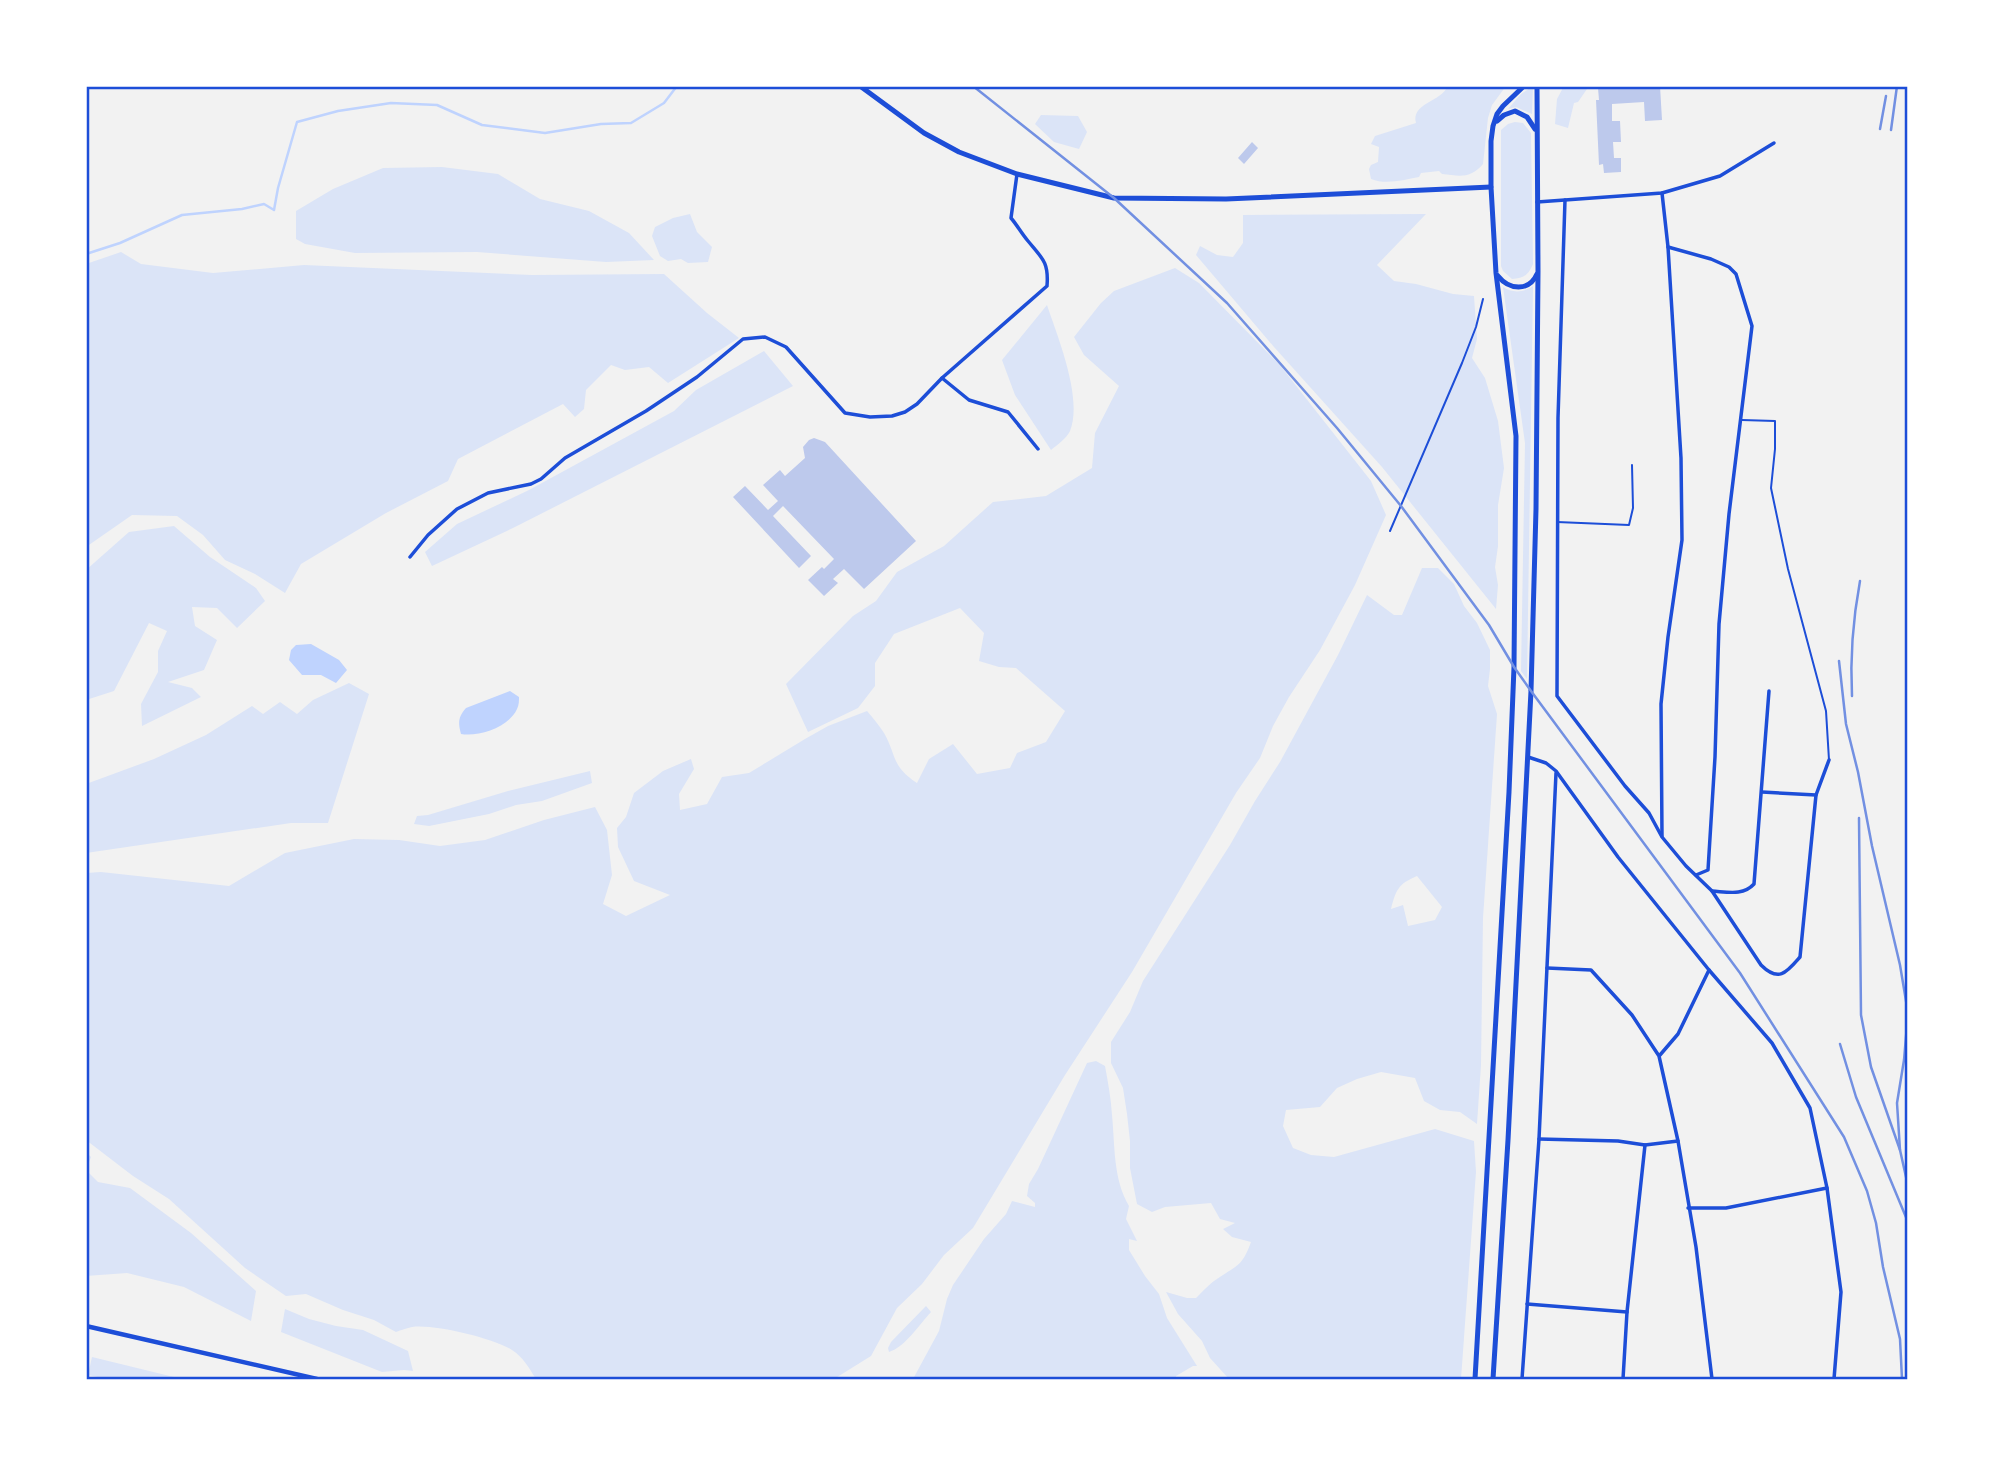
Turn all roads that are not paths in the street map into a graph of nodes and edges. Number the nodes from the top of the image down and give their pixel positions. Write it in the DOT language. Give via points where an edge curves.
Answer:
graph roads {
  1 [pos="860,86"];
  2 [pos="1524,86"];
  3 [pos="1537,86"];
  4 [pos="1493,126"];
  5 [pos="1536,133"];
  6 [pos="1774,143"];
  7 [pos="1017,174"];
  8 [pos="1491,187"];
  9 [pos="1662,192"];
  10 [pos="1565,200"];
  11 [pos="1537,202"];
  12 [pos="1668,247"];
  13 [pos="1538,271"];
  14 [pos="1496,273"];
  15 [pos="943,378"];
  16 [pos="1741,420"];
  17 [pos="1038,449"];
  18 [pos="1632,465"];
  19 [pos="1557,522"];
  20 [pos="410,557"];
  21 [pos="1769,691"];
  22 [pos="1528,757"];
  23 [pos="1829,760"];
  24 [pos="1556,771"];
  25 [pos="1761,792"];
  26 [pos="1815,795"];
  27 [pos="1662,837"];
  28 [pos="1696,875"];
  29 [pos="1712,891"];
  30 [pos="1547,968"];
  31 [pos="1709,970"];
  32 [pos="1659,1056"];
  33 [pos="1539,1139"];
  34 [pos="1678,1141"];
  35 [pos="1645,1145"];
  36 [pos="1827,1188"];
  37 [pos="1688,1208"];
  38 [pos="1527,1304"];
  39 [pos="1628,1312"];
  40 [pos="86,1326"];
  41 [pos="317,1379"];
  42 [pos="1475,1379"];
  43 [pos="1493,1379"];
  44 [pos="1522,1379"];
  45 [pos="1623,1379"];
  46 [pos="1712,1379"];
  47 [pos="1834,1379"];
  1 -- 7 [label="main road" via="924,134"];
  2 -- 4 [label="main road" via="1503,106"];
  3 -- 5 [label="main road"];
  4 -- 5 [label="main road" via="1515,111 1527,117"];
  4 -- 8 [label="main road"];
  5 -- 11 [label="main road"];
  6 -- 9 [label="street" via="1720,176"];
  7 -- 8 [label="main road" via="1114,198 1226,199"];
  7 -- 15 [label="street" via="1011,218 1043,257 1047,286"];
  8 -- 14 [label="main road"];
  9 -- 10 [label="street"];
  9 -- 12 [label="street"];
  10 -- 11 [label="street"];
  10 -- 19 [label="street"];
  11 -- 13 [label="main road"];
  12 -- 16 [label="street" via="1711,259 1736,274 1752,326"];
  12 -- 27 [label="street" via="1682,540 1661,704"];
  13 -- 14 [label="main road" via="1530,284 1514,288"];
  13 -- 22 [label="main road"];
  14 -- 42 [label="main road" via="1516,436 1514,667"];
  15 -- 17 [label="street" via="969,400 1008,412"];
  15 -- 20 [label="street" via="905,412 870,417 845,413 786,347 765,337 743,339 697,377 565,458 541,479 488,493 457,509"];
  16 -- 23 [label="lane" via="1775,421 1771,488 1826,712"];
  16 -- 28 [label="street" via="1719,624 1708,870"];
  18 -- 19 [label="lane" via="1629,525"];
  19 -- 27 [label="street" via="1557,696 1649,813"];
  21 -- 25 [label="street"];
  22 -- 24 [label="street"];
  22 -- 43 [label="main road"];
  23 -- 26 [label="street"];
  24 -- 30 [label="street"];
  24 -- 31 [label="street"];
  25 -- 26 [label="street"];
  25 -- 29 [label="street" via="1754,884 1742,892"];
  26 -- 29 [label="street" via="1800,957 1786,973 1767,971"];
  27 -- 28 [label="street"];
  28 -- 29 [label="street"];
  30 -- 32 [label="street" via="1591,970 1632,1015"];
  30 -- 33 [label="street"];
  31 -- 32 [label="street" via="1678,1034"];
  31 -- 36 [label="street" via="1772,1043 1810,1108"];
  32 -- 34 [label="street"];
  33 -- 35 [label="street"];
  33 -- 38 [label="street"];
  34 -- 35 [label="street"];
  34 -- 37 [label="street"];
  35 -- 39 [label="street"];
  36 -- 37 [label="street" via="1726,1208"];
  36 -- 47 [label="street" via="1841,1292"];
  37 -- 46 [label="street"];
  38 -- 39 [label="street"];
  38 -- 44 [label="street"];
  39 -- 45 [label="street"];
  40 -- 41 [label="street"];
}
